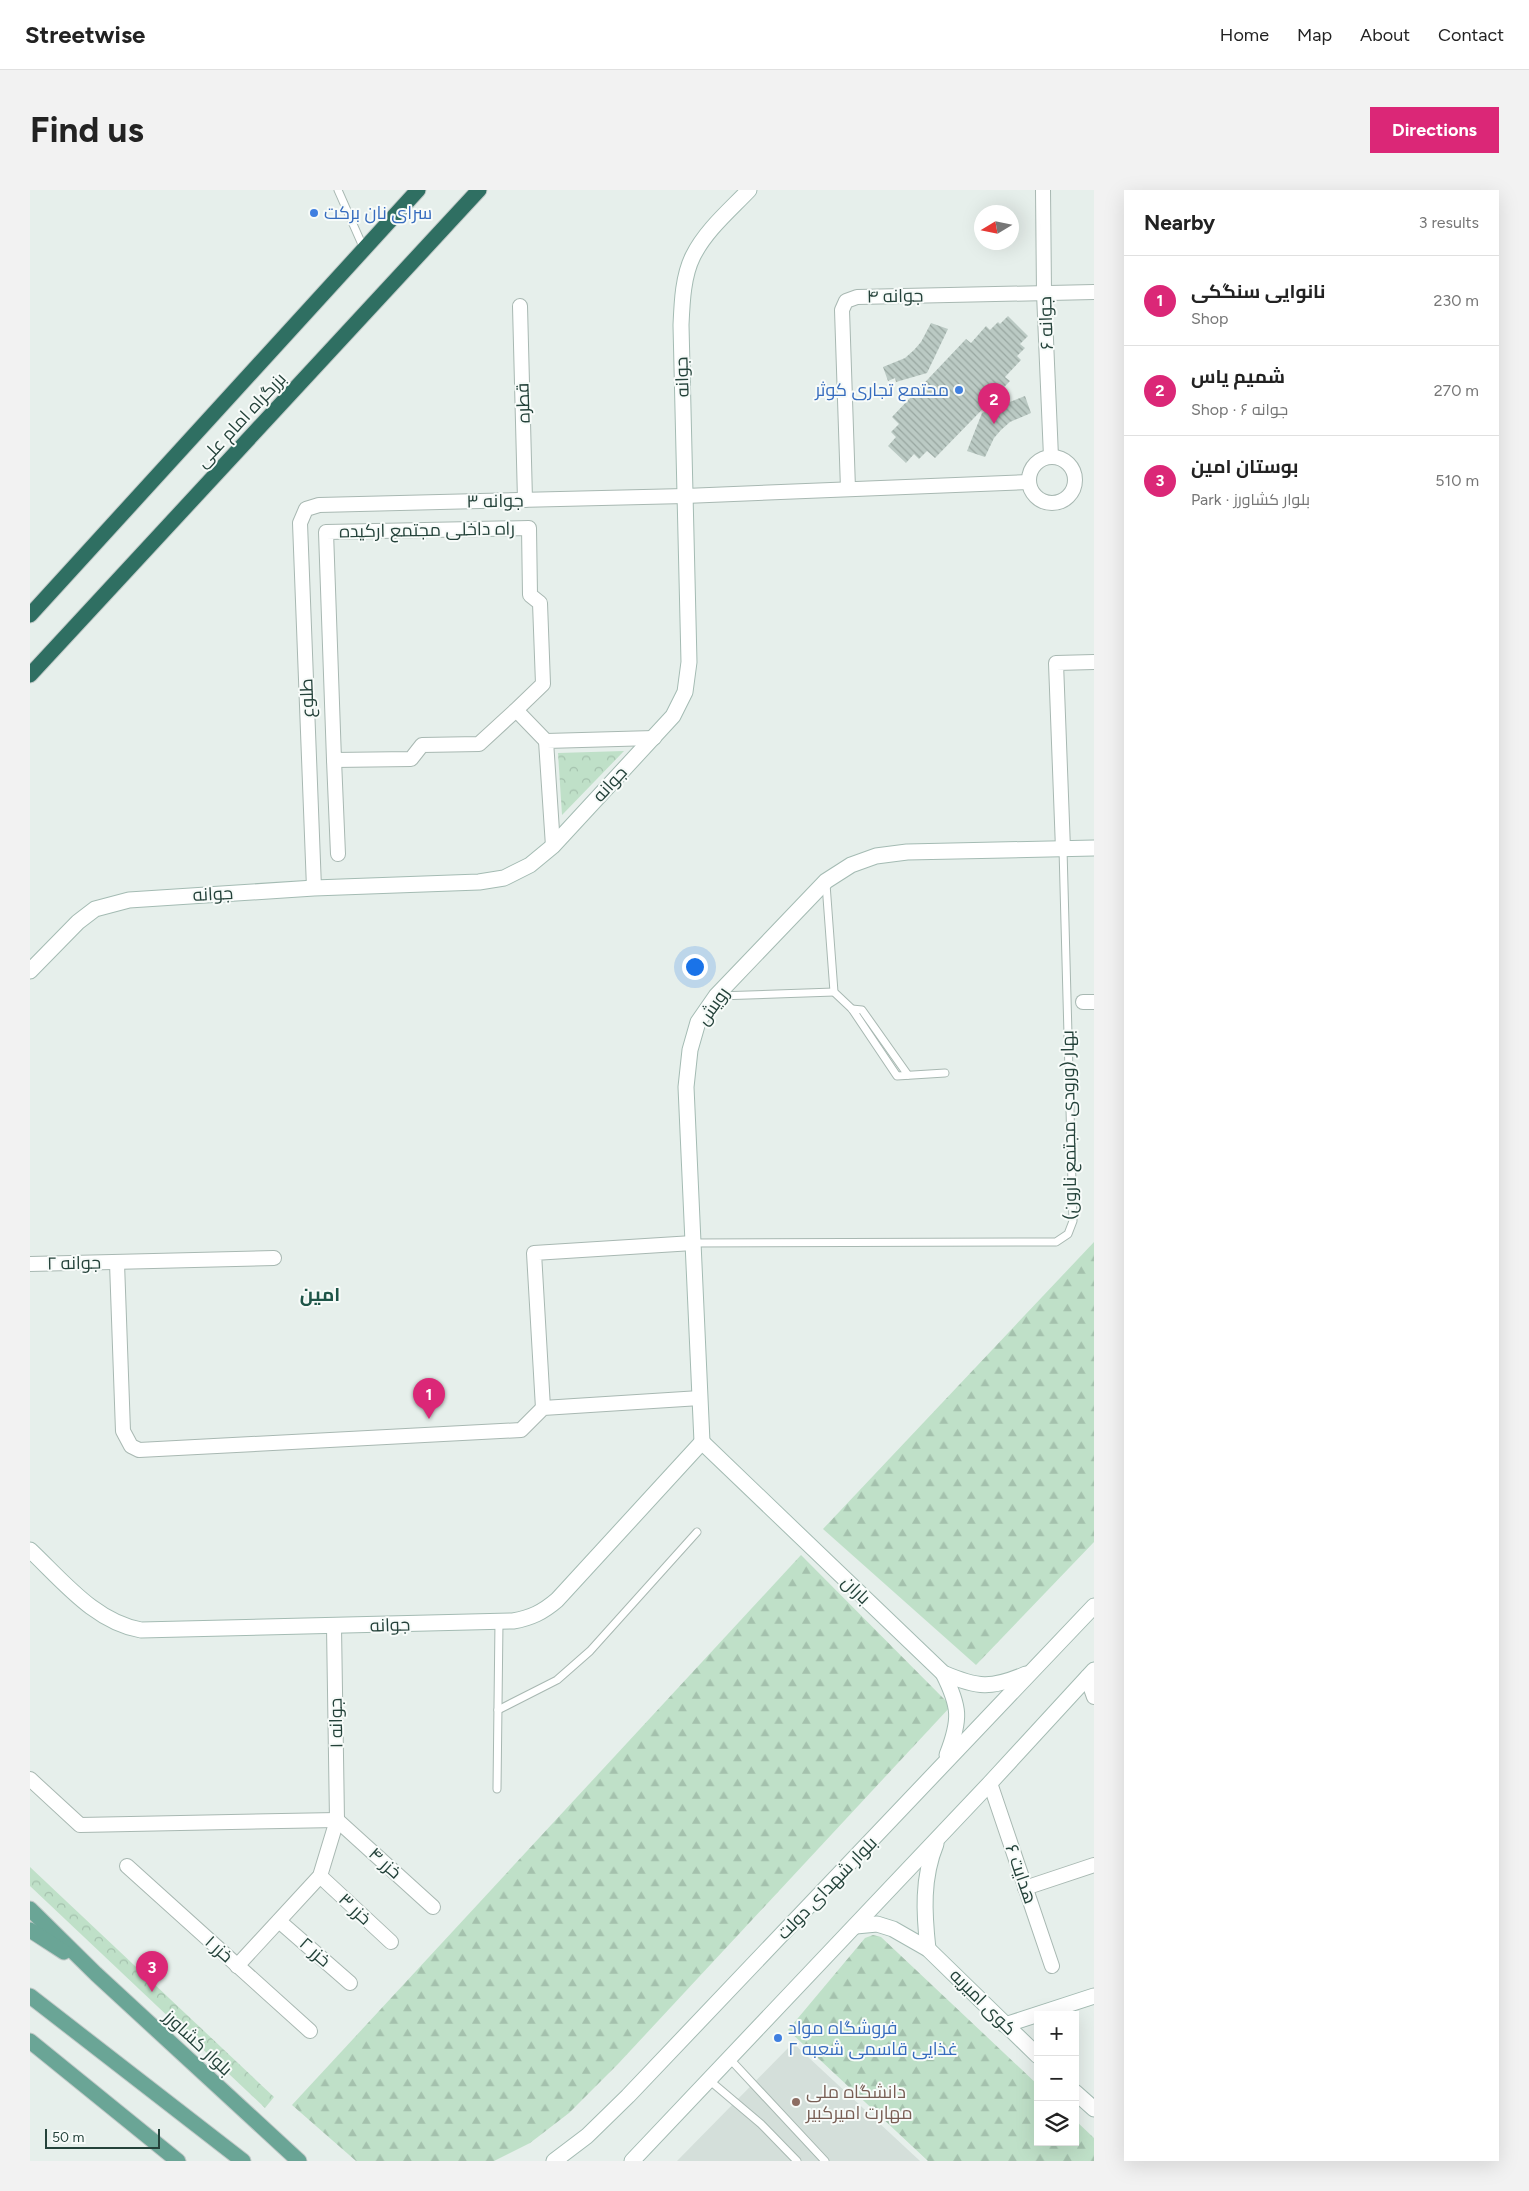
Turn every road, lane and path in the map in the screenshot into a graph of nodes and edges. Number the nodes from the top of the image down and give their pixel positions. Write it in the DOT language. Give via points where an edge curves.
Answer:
graph roads {
  1 [pos="338,190"];
  2 [pos="418,190"];
  3 [pos="479,190"];
  4 [pos="749,190"];
  5 [pos="1043,190"];
  6 [pos="364,249"];
  7 [pos="1044,292"];
  8 [pos="1094,292"];
  9 [pos="520,306"];
  10 [pos="1051,457"];
  11 [pos="1029,482"];
  12 [pos="848,489"];
  13 [pos="685,496"];
  14 [pos="526,500"];
  15 [pos="306,509"];
  16 [pos="30,615"];
  17 [pos="1094,662"];
  18 [pos="30,675"];
  19 [pos="516,710"];
  20 [pos="654,738"];
  21 [pos="546,741"];
  22 [pos="334,760"];
  23 [pos="553,846"];
  24 [pos="1094,848"];
  25 [pos="1063,849"];
  26 [pos="338,854"];
  27 [pos="826,881"];
  28 [pos="314,888"];
  29 [pos="30,971"];
  30 [pos="834,992"];
  31 [pos="716,996"];
  32 [pos="1088,1002"];
  33 [pos="1068,1003"];
  34 [pos="945,1073"];
  35 [pos="693,1243"];
  36 [pos="274,1258"];
  37 [pos="117,1263"];
  38 [pos="30,1264"];
  39 [pos="700,1398"];
  40 [pos="543,1408"];
  41 [pos="702,1442"];
  42 [pos="697,1532"];
  43 [pos="30,1550"];
  44 [pos="1094,1606"];
  45 [pos="499,1622"];
  46 [pos="334,1627"];
  47 [pos="1031,1671"];
  48 [pos="943,1673"];
  49 [pos="1091,1673"];
  50 [pos="1094,1696"];
  51 [pos="498,1710"];
  52 [pos="943,1764"];
  53 [pos="30,1779"];
  54 [pos="990,1783"];
  55 [pos="497,1789"];
  56 [pos="337,1820"];
  57 [pos="940,1834"];
  58 [pos="1094,1865"];
  59 [pos="127,1866"];
  60 [pos="320,1876"];
  61 [pos="1025,1888"];
  62 [pos="433,1907"];
  63 [pos="30,1909"];
  64 [pos="279,1921"];
  65 [pos="856,1926"];
  66 [pos="30,1930"];
  67 [pos="391,1942"];
  68 [pos="928,1948"];
  69 [pos="237,1966"];
  70 [pos="1052,1966"];
  71 [pos="96,1974"];
  72 [pos="350,1983"];
  73 [pos="30,1996"];
  74 [pos="1094,1996"];
  75 [pos="1005,2025"];
  76 [pos="310,2031"];
  77 [pos="30,2041"];
  78 [pos="1034,2052"];
  79 [pos="729,2058"];
  80 [pos="708,2080"];
  81 [pos="1079,2096"];
  82 [pos="1094,2110"];
  83 [pos="178,2161"];
  84 [pos="243,2161"];
  85 [pos="299,2161"];
  86 [pos="554,2161"];
  87 [pos="632,2161"];
  88 [pos="797,2161"];
  89 [pos="825,2161"];
  1 -- 6 [label="lane"];
  2 -- 6 [label="highway, بزرگراه امام علی"];
  3 -- 18 [label="highway, بزرگراه امام علی"];
  4 -- 13 [label="street, جوانه" via="692,256 684,287 680,325"];
  5 -- 7 [label="street, جوانه ۶"];
  6 -- 16 [label="highway, بزرگراه امام علی"];
  7 -- 8 [label="street"];
  7 -- 10 [label="street, جوانه ۶"];
  7 -- 12 [label="street, جوانه ۴" via="857,297 846,301 842,310"];
  9 -- 14 [label="street, قطره"];
  10 -- 11 [label="street" via="1038,462"];
  10 -- 11 [label="street" via="1070,466 1075,480 1070,494 1058,502 1044,501 1034,494"];
  11 -- 12 [label="street"];
  12 -- 13 [label="street"];
  13 -- 14 [label="street, جوانه ۳"];
  13 -- 20 [label="street, جوانه" via="689,662 685,692 673,716"];
  14 -- 15 [label="street, جوانه ۳" via="319,505"];
  15 -- 28 [label="street, طلوع" via="300,523"];
  17 -- 25 [label="street" via="1056,663"];
  19 -- 21 [label="street"];
  19 -- 22 [label="street, راه داخلی مجتمع ارکیده" via="479,744 422,745 411,759"];
  19 -- 22 [label="street, راه داخلی مجتمع ارکیده" via="543,684 540,603 530,595 529,528 326,532"];
  20 -- 21 [label="street"];
  20 -- 23 [label="street, جوانه"];
  21 -- 23 [label="street"];
  22 -- 26 [label="street, راه داخلی مجتمع ارکیده"];
  23 -- 28 [label="street, جوانه" via="530,865 504,878 479,882"];
  24 -- 25 [label="street, رویش"];
  25 -- 27 [label="street, رویش" via="907,852 876,856 851,865"];
  25 -- 33 [label="lane, بهار (ورودی مجتمع نارون)"];
  27 -- 30 [label="lane"];
  27 -- 31 [label="street, رویش"];
  28 -- 29 [label="street, جوانه" via="145,898 95,909"];
  30 -- 31 [label="lane"];
  30 -- 34 [label="lane" via="852,1009 862,1010 908,1075"];
  31 -- 35 [label="street, رویش" via="698,1022 690,1050 686,1087"];
  32 -- 33 [label="lane"];
  33 -- 35 [label="lane, بهار (ورودی مجتمع نارون)" via="1073,1221 1068,1234 1056,1242"];
  35 -- 39 [label="street, رویش"];
  35 -- 40 [label="street" via="534,1253"];
  36 -- 37 [label="street, جوانه ۲"];
  37 -- 38 [label="street, جوانه ۲"];
  37 -- 40 [label="street" via="123,1431 131,1446 139,1450 521,1430"];
  39 -- 40 [label="street"];
  39 -- 41 [label="street, رویش"];
  41 -- 45 [label="street, جوانه" via="545,1611 528,1619"];
  41 -- 48 [label="street, باران"];
  42 -- 51 [label="lane" via="590,1651 557,1680"];
  43 -- 46 [label="street, جوانه" via="98,1613 126,1628"];
  44 -- 47 [label="street, بلوار شهدای دولت"];
  45 -- 46 [label="street, جوانه"];
  45 -- 51 [label="lane"];
  46 -- 56 [label="street, جوانه ۱"];
  47 -- 48 [label="street, باران" via="1004,1683 984,1686 967,1684"];
  47 -- 52 [label="street, بلوار شهدای دولت"];
  48 -- 52 [label="street" via="955,1696 958,1713 955,1734"];
  49 -- 50 [label="street"];
  49 -- 54 [label="street"];
  51 -- 55 [label="lane"];
  52 -- 86 [label="street, بلوار شهدای دولت" via="628,2096 587,2136"];
  53 -- 56 [label="street" via="80,1825"];
  54 -- 57 [label="street"];
  54 -- 61 [label="street, هدایت ۶"];
  56 -- 60 [label="street, جوانه ۱"];
  56 -- 62 [label="street, خزر ۴"];
  57 -- 65 [label="street"];
  57 -- 68 [label="street" via="928,1862 924,1897"];
  58 -- 61 [label="street"];
  59 -- 69 [label="street, خزر ۱"];
  60 -- 64 [label="street"];
  60 -- 67 [label="street, خزر ۳"];
  61 -- 70 [label="street, هدایت ۶"];
  63 -- 71 [label="main road, بلوار کشاورز"];
  64 -- 69 [label="street"];
  64 -- 72 [label="street, خزر ۲"];
  65 -- 68 [label="street, کوی امیریه" via="877,1924 893,1928"];
  65 -- 79 [label="street"];
  66 -- 71 [label="main road"];
  68 -- 75 [label="street, کوی امیریه"];
  69 -- 76 [label="street, خزر ۱"];
  71 -- 85 [label="main road, بلوار کشاورز"];
  73 -- 84 [label="main road"];
  74 -- 75 [label="street"];
  75 -- 78 [label="street, کوی امیریه"];
  77 -- 83 [label="main road"];
  79 -- 80 [label="street"];
  79 -- 89 [label="lane"];
  80 -- 87 [label="street"];
  80 -- 88 [label="lane" via="761,2124"];
  81 -- 82 [label="street"];
}
